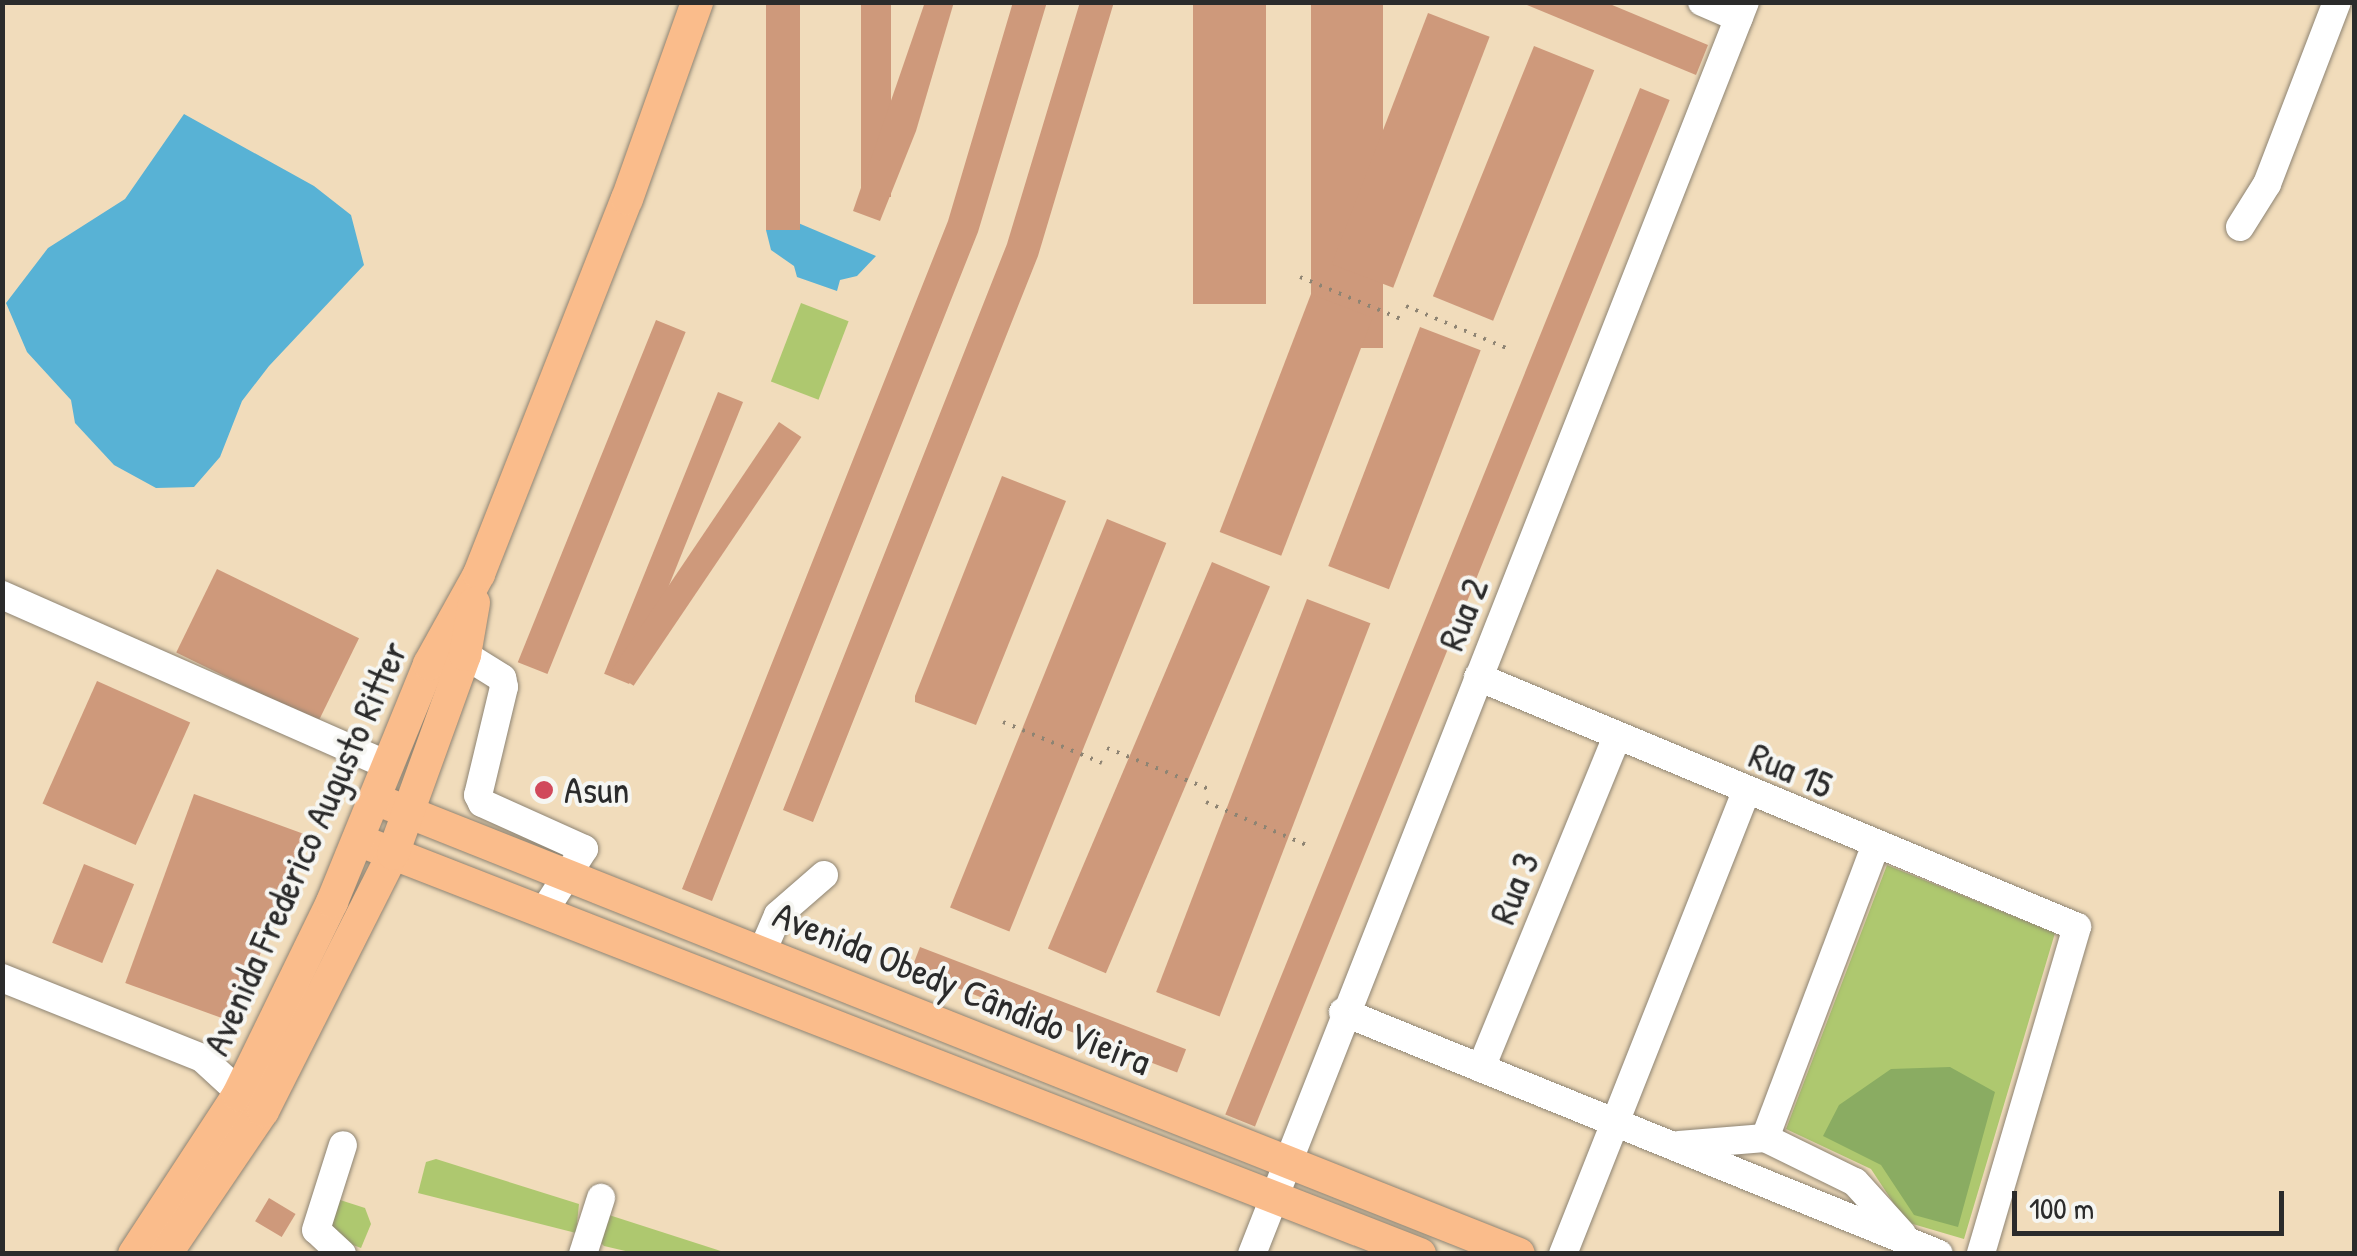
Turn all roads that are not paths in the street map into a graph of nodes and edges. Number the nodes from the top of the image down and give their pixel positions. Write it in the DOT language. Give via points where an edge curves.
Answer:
graph roads {
  1 [pos="697,2"];
  2 [pos="1702,2"];
  3 [pos="2337,2"];
  4 [pos="1742,10"];
  5 [pos="2240,227"];
  6 [pos="479,574"];
  7 [pos="2,595"];
  8 [pos="465,655"];
  9 [pos="1478,677"];
  10 [pos="1617,736"];
  11 [pos="389,766"];
  12 [pos="1746,792"];
  13 [pos="375,799"];
  14 [pos="411,813"];
  15 [pos="358,840"];
  16 [pos="1875,847"];
  17 [pos="394,854"];
  18 [pos="824,874"];
  19 [pos="568,879"];
  20 [pos="544,912"];
  21 [pos="762,952"];
  22 [pos="800,967"];
  23 [pos="2,978"];
  24 [pos="785,1004"];
  25 [pos="1343,1012"];
  26 [pos="1481,1068"];
  27 [pos="251,1103"];
  28 [pos="1615,1123"];
  29 [pos="1765,1138"];
  30 [pos="344,1145"];
  31 [pos="1672,1146"];
  32 [pos="1286,1160"];
  33 [pos="1272,1197"];
  34 [pos="601,1198"];
  35 [pos="1909,1241"];
  36 [pos="134,1254"];
  37 [pos="166,1254"];
  38 [pos="342,1254"];
  39 [pos="583,1254"];
  40 [pos="1252,1254"];
  41 [pos="1420,1254"];
  42 [pos="1519,1254"];
  43 [pos="1564,1254"];
  44 [pos="1939,1254"];
  45 [pos="1981,1254"];
  1 -- 6 [label="main road, Avenida Frederico Augusto Ritter" via="628,199"];
  2 -- 4 [label="street"];
  3 -- 5 [label="street" via="2267,184"];
  4 -- 9 [label="street, Rua 2"];
  6 -- 8 [label="main road, Avenida Frederico Augusto Ritter"];
  6 -- 11 [label="main road, Avenida Frederico Augusto Ritter" via="429,664"];
  7 -- 11 [label="street"];
  8 -- 14 [label="main road, Avenida Frederico Augusto Ritter"];
  8 -- 19 [label="street" via="502,678 504,687 478,796 582,844"];
  9 -- 10 [label="street, Rua 15"];
  9 -- 25 [label="street, Rua 2"];
  10 -- 12 [label="street, Rua 15"];
  10 -- 26 [label="street, Rua 3"];
  11 -- 13 [label="main road, Avenida Frederico Augusto Ritter"];
  11 -- 14 [label="main road"];
  12 -- 16 [label="street, Rua 15"];
  12 -- 28 [label="street"];
  13 -- 14 [label="main road, Avenida Obedy Cândido Vieira"];
  13 -- 15 [label="main road, Avenida Frederico Augusto Ritter"];
  14 -- 17 [label="main road, Avenida Frederico Augusto Ritter"];
  14 -- 19 [label="main road, Avenida Obedy Cândido Vieira"];
  15 -- 17 [label="main road, Avenida Obedy Cândido Vieira"];
  15 -- 27 [label="main road, Avenida Frederico Augusto Ritter"];
  16 -- 29 [label="street"];
  16 -- 45 [label="street, Rua 15" via="2077,927"];
  17 -- 20 [label="main road, Avenida Obedy Cândido Vieira"];
  17 -- 27 [label="main road, Avenida Frederico Augusto Ritter"];
  18 -- 21 [label="street" via="778,916"];
  19 -- 20 [label="street"];
  19 -- 21 [label="main road, Avenida Obedy Cândido Vieira"];
  20 -- 24 [label="main road, Avenida Obedy Cândido Vieira"];
  21 -- 22 [label="main road, Avenida Obedy Cândido Vieira"];
  22 -- 24 [label="main road"];
  22 -- 32 [label="main road, Avenida Obedy Cândido Vieira"];
  23 -- 27 [label="street" via="202,1058"];
  24 -- 33 [label="main road, Avenida Obedy Cândido Vieira"];
  25 -- 26 [label="street"];
  25 -- 32 [label="street, Rua 2"];
  26 -- 28 [label="street"];
  27 -- 36 [label="main road, Avenida Frederico Augusto Ritter"];
  27 -- 37 [label="main road, Avenida Frederico Augusto Ritter"];
  28 -- 31 [label="street"];
  28 -- 43 [label="street"];
  29 -- 31 [label="street"];
  29 -- 35 [label="street" via="1855,1182"];
  30 -- 38 [label="street" via="316,1230"];
  31 -- 35 [label="street"];
  32 -- 33 [label="street, Rua 2"];
  32 -- 42 [label="main road, Avenida Obedy Cândido Vieira"];
  33 -- 40 [label="street, Rua 2"];
  33 -- 41 [label="main road, Avenida Obedy Cândido Vieira"];
  34 -- 39 [label="street"];
  35 -- 44 [label="street"];
}
